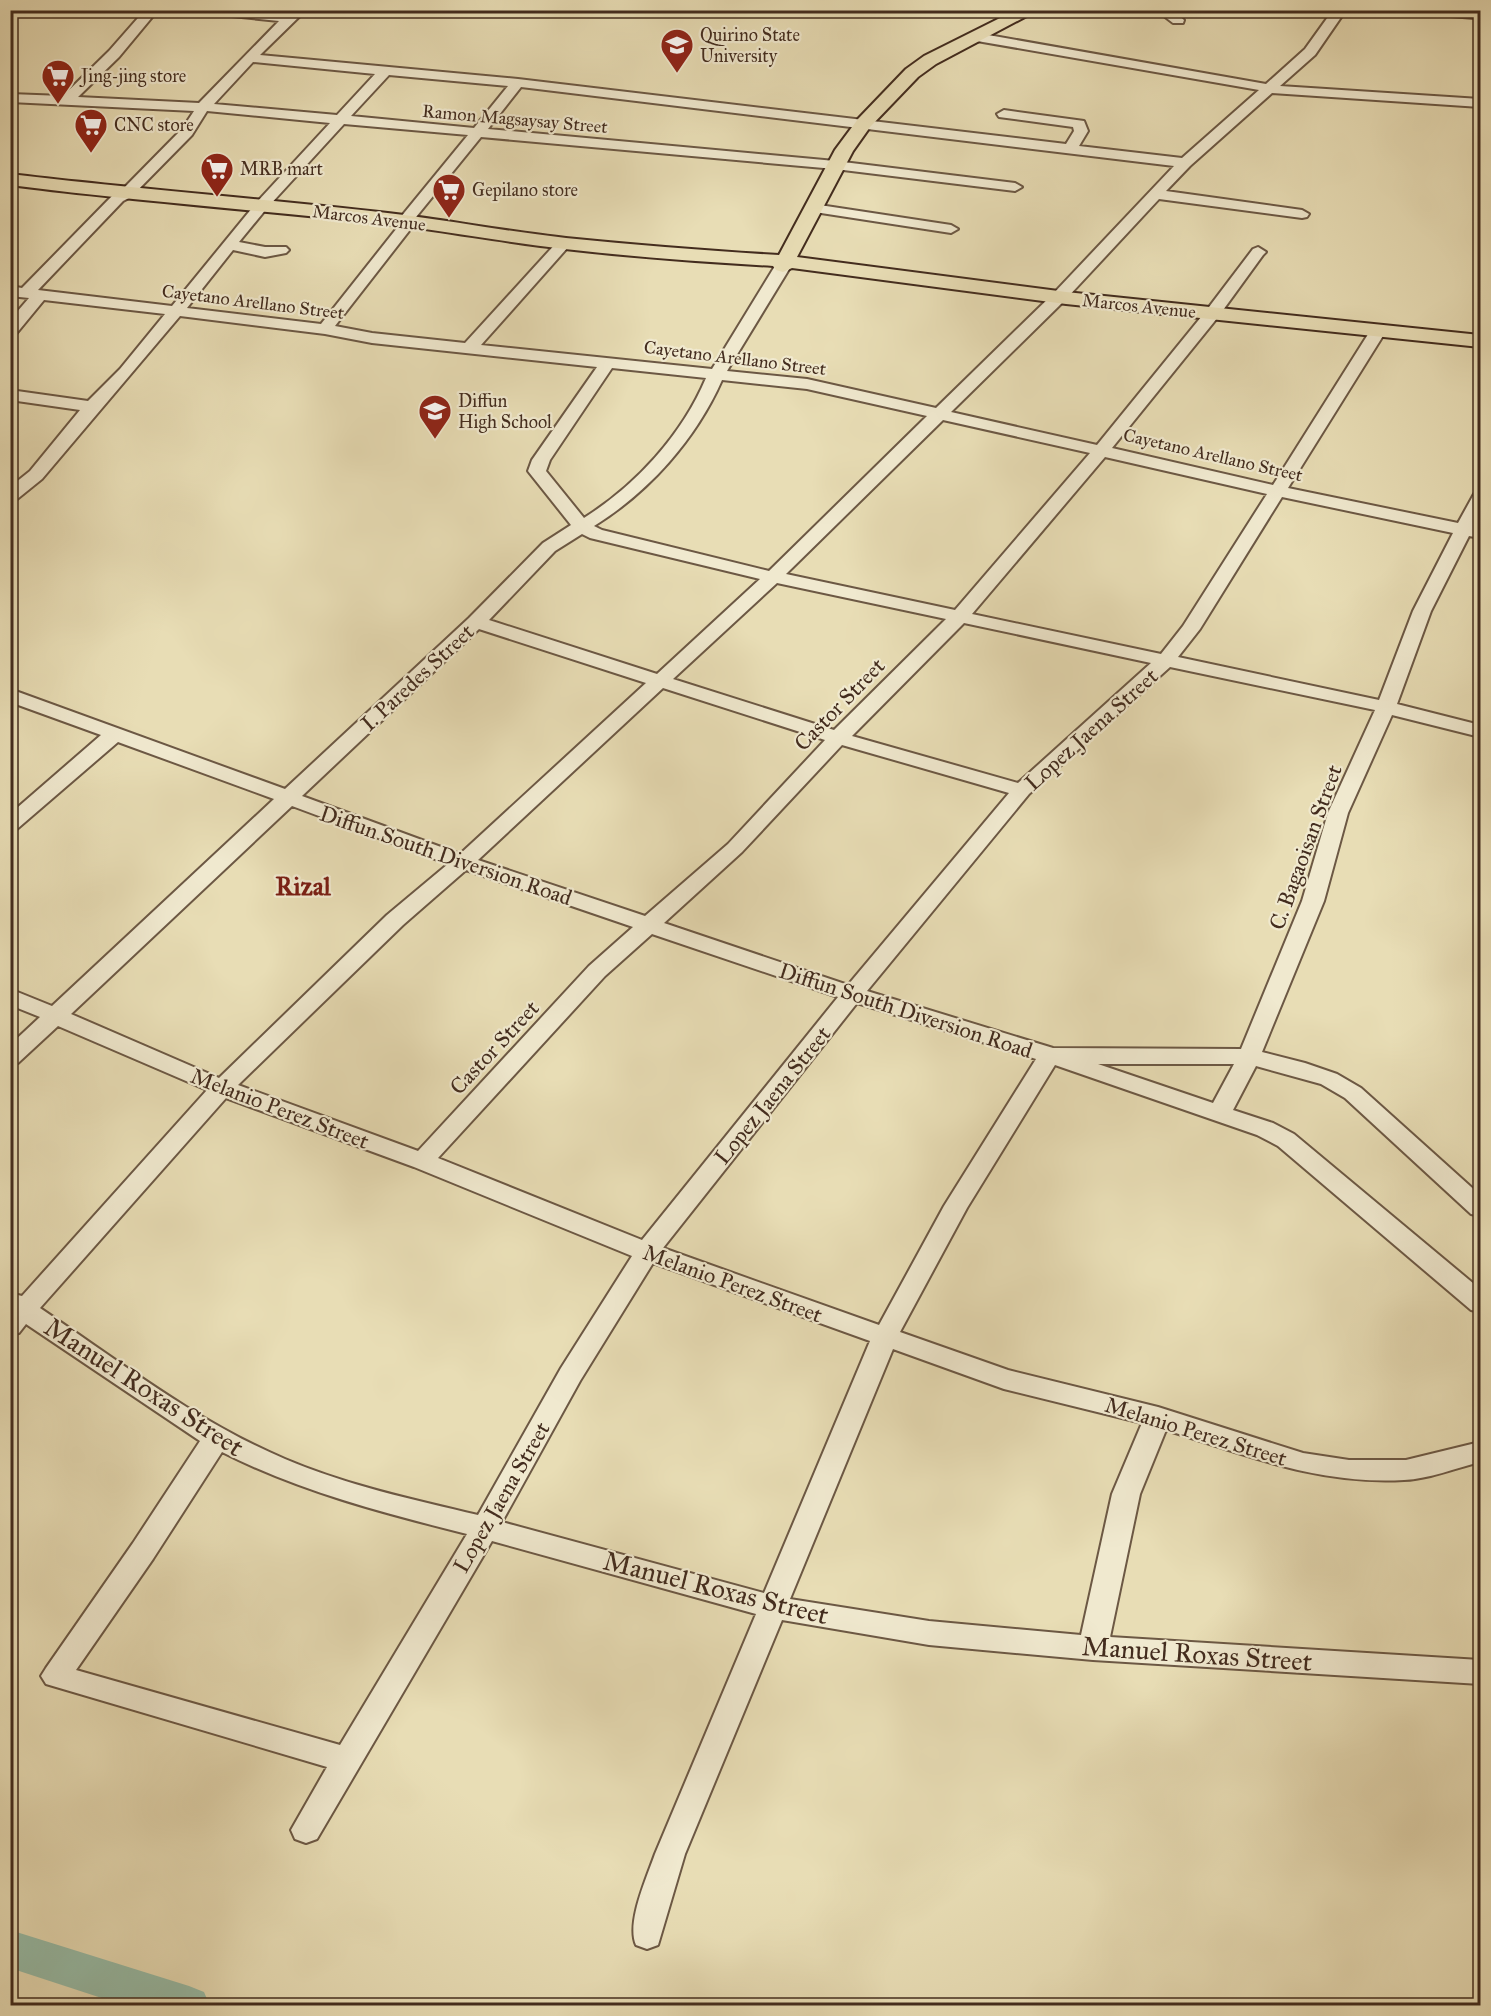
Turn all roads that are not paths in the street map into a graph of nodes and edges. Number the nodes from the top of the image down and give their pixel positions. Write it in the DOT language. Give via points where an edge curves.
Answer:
graph roads {
  1 [pos="152,10"];
  2 [pos="212,10"];
  3 [pos="1030,10"];
  4 [pos="1162,10"];
  5 [pos="1340,10"];
  6 [pos="1426,10"];
  7 [pos="295,14"];
  8 [pos="1474,14"];
  9 [pos="1178,20"];
  10 [pos="977,37"];
  11 [pos="250,58"];
  12 [pos="386,70"];
  13 [pos="518,84"];
  14 [pos="1267,88"];
  15 [pos="10,98"];
  16 [pos="66,101"];
  17 [pos="1480,103"];
  18 [pos="203,107"];
  19 [pos="1005,114"];
  20 [pos="339,120"];
  21 [pos="864,123"];
  22 [pos="477,134"];
  23 [pos="1070,149"];
  24 [pos="1185,163"];
  25 [pos="835,165"];
  26 [pos="10,179"];
  27 [pos="10,185"];
  28 [pos="1015,188"];
  29 [pos="1156,194"];
  30 [pos="122,196"];
  31 [pos="259,208"];
  32 [pos="813,208"];
  33 [pos="1302,214"];
  34 [pos="405,225"];
  35 [pos="951,230"];
  36 [pos="230,244"];
  37 [pos="563,245"];
  38 [pos="281,250"];
  39 [pos="1258,252"];
  40 [pos="52,262"];
  41 [pos="789,263"];
  42 [pos="30,267"];
  43 [pos="26,292"];
  44 [pos="1059,297"];
  45 [pos="176,311"];
  46 [pos="1212,314"];
  47 [pos="325,329"];
  48 [pos="10,331"];
  49 [pos="1378,331"];
  50 [pos="1480,341"];
  51 [pos="469,348"];
  52 [pos="608,363"];
  53 [pos="716,375"];
  54 [pos="10,395"];
  55 [pos="92,407"];
  56 [pos="941,415"];
  57 [pos="1102,450"];
  58 [pos="1278,490"];
  59 [pos="10,496"];
  60 [pos="1480,498"];
  61 [pos="582,527"];
  62 [pos="1473,531"];
  63 [pos="773,577"];
  64 [pos="961,615"];
  65 [pos="477,622"];
  66 [pos="1165,661"];
  67 [pos="660,679"];
  68 [pos="10,695"];
  69 [pos="1386,707"];
  70 [pos="1480,731"];
  71 [pos="116,733"];
  72 [pos="838,738"];
  73 [pos="1022,790"];
  74 [pos="286,798"];
  75 [pos="10,825"];
  76 [pos="463,862"];
  77 [pos="647,925"];
  78 [pos="852,994"];
  79 [pos="10,996"];
  80 [pos="55,1015"];
  81 [pos="1049,1056"];
  82 [pos="10,1058"];
  83 [pos="1249,1058"];
  84 [pos="222,1088"];
  85 [pos="1220,1113"];
  86 [pos="422,1161"];
  87 [pos="1480,1208"];
  88 [pos="647,1252"];
  89 [pos="1480,1303"];
  90 [pos="15,1312"];
  91 [pos="885,1337"];
  92 [pos="1158,1417"];
  93 [pos="216,1438"];
  94 [pos="1480,1452"];
  95 [pos="485,1528"];
  96 [pos="772,1607"];
  97 [pos="1093,1648"];
  98 [pos="1480,1672"];
  99 [pos="347,1760"];
  100 [pos="306,1830"];
  101 [pos="647,1935"];
  1 -- 16 [label="street"];
  2 -- 7 [label="street"];
  3 -- 10 [label="main road"];
  4 -- 9 [label="street"];
  5 -- 14 [label="street" via="1310,52"];
  6 -- 8 [label="street"];
  7 -- 11 [label="street"];
  10 -- 14 [label="street"];
  10 -- 21 [label="main road" via="912,73"];
  11 -- 12 [label="street"];
  11 -- 18 [label="street"];
  12 -- 13 [label="street"];
  12 -- 20 [label="street"];
  13 -- 21 [label="street"];
  13 -- 22 [label="street"];
  14 -- 17 [label="street"];
  14 -- 24 [label="street"];
  15 -- 16 [label="street, Ramon Magsaysay Street"];
  16 -- 18 [label="street, Ramon Magsaysay Street"];
  18 -- 20 [label="street, Ramon Magsaysay Street"];
  18 -- 30 [label="street" via="187,132"];
  19 -- 23 [label="street" via="1079,124 1081,131"];
  20 -- 22 [label="street, Ramon Magsaysay Street"];
  20 -- 31 [label="street"];
  21 -- 23 [label="street"];
  21 -- 25 [label="main road"];
  22 -- 25 [label="street, Ramon Magsaysay Street"];
  22 -- 34 [label="street"];
  23 -- 24 [label="street"];
  24 -- 29 [label="street"];
  25 -- 28 [label="street, Ramon Magsaysay Street"];
  25 -- 32 [label="main road"];
  26 -- 30 [label="main road, Marcos Avenue"];
  27 -- 30 [label="main road, Marcos Avenue"];
  29 -- 33 [label="street"];
  29 -- 44 [label="street"];
  30 -- 31 [label="main road, Marcos Avenue"];
  30 -- 40 [label="street"];
  31 -- 34 [label="main road, Marcos Avenue"];
  31 -- 36 [label="street"];
  32 -- 35 [label="street"];
  32 -- 41 [label="main road"];
  34 -- 37 [label="main road, Marcos Avenue"];
  34 -- 47 [label="street"];
  36 -- 38 [label="street" via="265,252"];
  36 -- 45 [label="street"];
  37 -- 41 [label="main road, Marcos Avenue"];
  37 -- 51 [label="street"];
  39 -- 46 [label="street, Castor Street"];
  40 -- 42 [label="street"];
  40 -- 43 [label="street"];
  41 -- 44 [label="main road, Marcos Avenue"];
  41 -- 53 [label="street, I. Paredes Street"];
  43 -- 45 [label="street, Cayetano Arellano Street"];
  43 -- 48 [label="street"];
  44 -- 46 [label="main road, Marcos Avenue"];
  44 -- 56 [label="street"];
  45 -- 47 [label="street, Cayetano Arellano Street"];
  45 -- 55 [label="street"];
  46 -- 49 [label="main road, Marcos Avenue"];
  46 -- 57 [label="street, Castor Street"];
  47 -- 51 [label="street, Cayetano Arellano Street"];
  49 -- 50 [label="main road, Marcos Avenue"];
  49 -- 58 [label="street, Lopez Jaena Street"];
  51 -- 52 [label="street, Cayetano Arellano Street"];
  52 -- 53 [label="street, Cayetano Arellano Street"];
  52 -- 61 [label="street" via="537,471"];
  53 -- 56 [label="street, Cayetano Arellano Street" via="807,384"];
  53 -- 61 [label="street, I. Paredes Street" via="702,407 667,456 605,512"];
  54 -- 55 [label="street"];
  55 -- 59 [label="street" via="36,475"];
  56 -- 57 [label="street, Cayetano Arellano Street"];
  56 -- 63 [label="street"];
  57 -- 58 [label="street, Cayetano Arellano Street"];
  57 -- 64 [label="street, Castor Street"];
  58 -- 62 [label="street, Cayetano Arellano Street"];
  58 -- 66 [label="street, Lopez Jaena Street" via="1191,628"];
  60 -- 62 [label="street, C. Bagaoisan Street"];
  61 -- 63 [label="street" via="596,534"];
  61 -- 65 [label="street, I. Paredes Street" via="549,547"];
  62 -- 69 [label="street, C. Bagaoisan Street" via="1422,611"];
  63 -- 64 [label="street"];
  63 -- 67 [label="street"];
  64 -- 66 [label="street"];
  64 -- 72 [label="street, Castor Street"];
  65 -- 67 [label="street"];
  65 -- 74 [label="street, I. Paredes Street"];
  66 -- 69 [label="street"];
  66 -- 73 [label="street, Lopez Jaena Street"];
  67 -- 72 [label="street"];
  67 -- 76 [label="street"];
  68 -- 71 [label="street, Diffun South Diversion Road"];
  69 -- 70 [label="street"];
  69 -- 83 [label="street, C. Bagaoisan Street" via="1338,813 1313,901"];
  71 -- 74 [label="street, Diffun South Diversion Road"];
  71 -- 75 [label="street"];
  72 -- 73 [label="street"];
  72 -- 77 [label="street, Castor Street" via="735,848"];
  73 -- 78 [label="street, Lopez Jaena Street"];
  74 -- 76 [label="street, Diffun South Diversion Road"];
  74 -- 80 [label="street, I. Paredes Street"];
  76 -- 77 [label="street, Diffun South Diversion Road"];
  76 -- 84 [label="street" via="395,920"];
  77 -- 78 [label="street, Diffun South Diversion Road"];
  77 -- 86 [label="street, Castor Street" via="597,971"];
  78 -- 81 [label="street, Diffun South Diversion Road"];
  78 -- 88 [label="street, Lopez Jaena Street"];
  79 -- 80 [label="street, Melanio Perez Street"];
  80 -- 82 [label="street, I. Paredes Street"];
  80 -- 84 [label="street, Melanio Perez Street"];
  81 -- 83 [label="street"];
  81 -- 85 [label="street, Diffun South Diversion Road"];
  81 -- 91 [label="street" via="956,1206"];
  83 -- 85 [label="street, C. Bagaoisan Street"];
  83 -- 87 [label="street" via="1297,1068 1329,1079 1353,1093"];
  84 -- 86 [label="street, Melanio Perez Street"];
  84 -- 90 [label="street"];
  85 -- 89 [label="street, Diffun South Diversion Road" via="1286,1140"];
  86 -- 88 [label="street, Melanio Perez Street"];
  88 -- 91 [label="street, Melanio Perez Street"];
  88 -- 95 [label="street, Lopez Jaena Street" via="570,1375"];
  90 -- 93 [label="street, Manuel Roxas Street"];
  91 -- 92 [label="street, Melanio Perez Street" via="1004,1379"];
  91 -- 96 [label="street"];
  92 -- 94 [label="street, Melanio Perez Street" via="1303,1463 1349,1470 1406,1470"];
  92 -- 97 [label="street" via="1126,1494"];
  93 -- 95 [label="street, Manuel Roxas Street" via="276,1467 332,1486"];
  93 -- 99 [label="street" via="56,1676"];
  95 -- 96 [label="street, Manuel Roxas Street"];
  95 -- 99 [label="street, Lopez Jaena Street"];
  96 -- 97 [label="street, Manuel Roxas Street" via="929,1633"];
  96 -- 101 [label="street" via="670,1854"];
  97 -- 98 [label="street, Manuel Roxas Street"];
  99 -- 100 [label="street, Lopez Jaena Street"];
}
